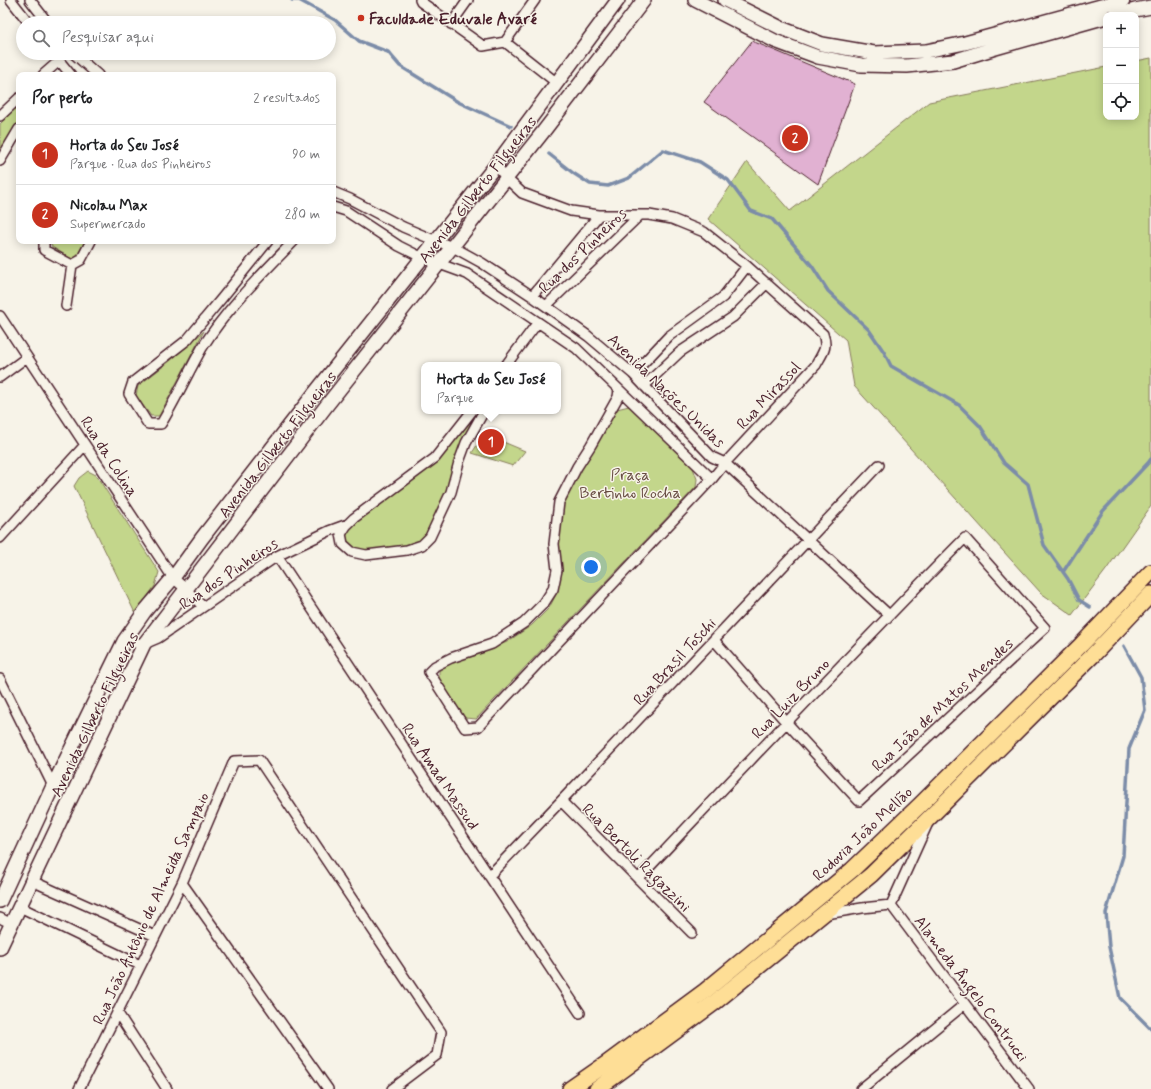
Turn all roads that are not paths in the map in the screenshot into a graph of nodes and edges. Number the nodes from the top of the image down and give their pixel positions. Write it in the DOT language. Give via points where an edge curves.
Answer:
graph roads {
  1 [pos="11,0"];
  2 [pos="30,0"];
  3 [pos="420,0"];
  4 [pos="468,0"];
  5 [pos="536,0"];
  6 [pos="618,0"];
  7 [pos="644,0"];
  8 [pos="695,0"];
  9 [pos="724,0"];
  10 [pos="1123,0"];
  11 [pos="1151,7"];
  12 [pos="1127,12"];
  13 [pos="24,16"];
  14 [pos="43,16"];
  15 [pos="1103,18"];
  16 [pos="451,24"];
  17 [pos="781,28"];
  18 [pos="775,41"];
  19 [pos="505,42"];
  20 [pos="583,47"];
  21 [pos="81,60"];
  22 [pos="598,60"];
  23 [pos="59,61"];
  24 [pos="46,72"];
  25 [pos="67,72"];
  26 [pos="95,72"];
  27 [pos="557,83"];
  28 [pos="16,101"];
  29 [pos="0,116"];
  30 [pos="16,134"];
  31 [pos="0,161"];
  32 [pos="496,165"];
  33 [pos="507,179"];
  34 [pos="336,193"];
  35 [pos="336,208"];
  36 [pos="599,215"];
  37 [pos="640,215"];
  38 [pos="436,241"];
  39 [pos="44,244"];
  40 [pos="89,244"];
  41 [pos="266,244"];
  42 [pos="291,244"];
  43 [pos="453,247"];
  44 [pos="422,258"];
  45 [pos="440,264"];
  46 [pos="72,265"];
  47 [pos="747,266"];
  48 [pos="767,284"];
  49 [pos="532,296"];
  50 [pos="66,306"];
  51 [pos="546,306"];
  52 [pos="0,316"];
  53 [pos="538,322"];
  54 [pos="524,340"];
  55 [pos="26,357"];
  56 [pos="508,362"];
  57 [pos="512,362"];
  58 [pos="633,374"];
  59 [pos="0,377"];
  60 [pos="644,386"];
  61 [pos="619,390"];
  62 [pos="314,394"];
  63 [pos="328,405"];
  64 [pos="470,414"];
  65 [pos="482,414"];
  66 [pos="85,445"];
  67 [pos="725,463"];
  68 [pos="879,466"];
  69 [pos="712,479"];
  70 [pos="349,523"];
  71 [pos="0,538"];
  72 [pos="808,540"];
  73 [pos="277,556"];
  74 [pos="1151,572"];
  75 [pos="173,578"];
  76 [pos="186,589"];
  77 [pos="1151,594"];
  78 [pos="203,607"];
  79 [pos="889,615"];
  80 [pos="1045,628"];
  81 [pos="714,640"];
  82 [pos="124,642"];
  83 [pos="144,644"];
  84 [pos="0,679"];
  85 [pos="787,722"];
  86 [pos="53,786"];
  87 [pos="562,801"];
  88 [pos="931,816"];
  89 [pos="20,858"];
  90 [pos="38,867"];
  91 [pos="489,876"];
  92 [pos="638,879"];
  93 [pos="32,881"];
  94 [pos="182,883"];
  95 [pos="0,901"];
  96 [pos="891,905"];
  97 [pos="20,907"];
  98 [pos="823,915"];
  99 [pos="0,918"];
  100 [pos="12,924"];
  101 [pos="692,933"];
  102 [pos="155,936"];
  103 [pos="0,948"];
  104 [pos="140,965"];
  105 [pos="965,1004"];
  106 [pos="117,1012"];
  107 [pos="580,1013"];
  108 [pos="79,1089"];
  109 [pos="167,1089"];
  110 [pos="328,1089"];
  111 [pos="392,1089"];
  112 [pos="570,1089"];
  113 [pos="597,1089"];
  114 [pos="861,1089"];
  115 [pos="1029,1089"];
  1 -- 13 [label="street"];
  2 -- 14 [label="street"];
  3 -- 16 [label="street"];
  4 -- 16 [label="street"];
  5 -- 19 [label="street"];
  6 -- 20 [label="main road, Avenida Gilberto Filgueiras"];
  7 -- 22 [label="main road, Avenida Gilberto Filgueiras"];
  8 -- 18 [label="main road"];
  9 -- 17 [label="main road"];
  10 -- 17 [label="main road" via="965,43 926,51 874,53 822,44"];
  11 -- 12 [label="main road"];
  15 -- 18 [label="main road" via="953,61 907,66 861,65 818,57"];
  16 -- 19 [label="street" via="483,46"];
  17 -- 18 [label="main road"];
  19 -- 27 [label="street"];
  20 -- 22 [label="main road"];
  20 -- 27 [label="main road, Avenida Gilberto Filgueiras"];
  21 -- 26 [label="street"];
  22 -- 33 [label="main road, Avenida Gilberto Filgueiras"];
  23 -- 24 [label="street"];
  23 -- 25 [label="street"];
  27 -- 32 [label="main road, Avenida Gilberto Filgueiras"];
  28 -- 29 [label="street"];
  30 -- 31 [label="street"];
  32 -- 33 [label="street"];
  32 -- 38 [label="main road, Avenida Gilberto Filgueiras"];
  33 -- 36 [label="street" via="522,193 571,211"];
  33 -- 43 [label="main road, Avenida Gilberto Filgueiras"];
  34 -- 38 [label="street, Avenida Nações Unidas"];
  35 -- 44 [label="street, Avenida Nações Unidas" via="346,211 398,246"];
  36 -- 37 [label="street"];
  36 -- 49 [label="street, Rua dos Pinheiros"];
  37 -- 47 [label="street" via="672,219 704,232"];
  37 -- 51 [label="street, Rua dos Pinheiros"];
  38 -- 43 [label="street, Avenida Nações Unidas"];
  38 -- 44 [label="main road, Avenida Gilberto Filgueiras"];
  39 -- 46 [label="street" via="44,250"];
  40 -- 46 [label="street" via="81,260"];
  41 -- 42 [label="street" via="187,340 133,382 129,394 148,424 161,424 203,348 231,307"];
  43 -- 45 [label="main road, Avenida Gilberto Filgueiras"];
  43 -- 49 [label="street, Avenida Nações Unidas"];
  44 -- 45 [label="street, Avenida Nações Unidas"];
  44 -- 62 [label="main road, Avenida Gilberto Filgueiras"];
  45 -- 53 [label="street, Avenida Nações Unidas" via="467,274"];
  45 -- 63 [label="main road, Avenida Gilberto Filgueiras"];
  46 -- 50 [label="street"];
  47 -- 48 [label="street"];
  47 -- 58 [label="street" via="723,298 669,336"];
  48 -- 60 [label="street" via="733,317 680,352"];
  48 -- 67 [label="street, Rua Mirassol" via="823,334 826,343 816,365"];
  49 -- 51 [label="street, Avenida Nações Unidas"];
  51 -- 58 [label="street, Avenida Nações Unidas" via="588,336"];
  52 -- 55 [label="street, Rua da Colina"];
  53 -- 54 [label="street"];
  53 -- 61 [label="street, Avenida Nações Unidas" via="576,348"];
  54 -- 56 [label="street"];
  54 -- 57 [label="street"];
  55 -- 59 [label="street"];
  55 -- 66 [label="street, Rua da Colina"];
  58 -- 60 [label="street, Avenida Nações Unidas"];
  60 -- 67 [label="street, Avenida Nações Unidas" via="712,457"];
  61 -- 69 [label="street, Avenida Nações Unidas"];
  61 -- 69 [label="street" via="618,397 559,502 554,544 557,570 553,589 544,603 524,623 492,644 451,658 429,672 464,728 478,727"];
  62 -- 63 [label="main road"];
  62 -- 75 [label="main road, Avenida Gilberto Filgueiras"];
  63 -- 76 [label="main road, Avenida Gilberto Filgueiras"];
  64 -- 70 [label="street, Rua dos Pinheiros" via="435,458"];
  65 -- 70 [label="street" via="466,443 451,492 430,537 422,545 407,550 366,555 352,552 344,544 341,534"];
  66 -- 71 [label="street"];
  66 -- 75 [label="street, Rua da Colina"];
  67 -- 69 [label="street"];
  67 -- 72 [label="street, Avenida Nações Unidas"];
  68 -- 72 [label="street, Rua Brasil Toschi"];
  70 -- 73 [label="street, Rua dos Pinheiros"];
  72 -- 79 [label="street, Avenida Nações Unidas"];
  72 -- 81 [label="street, Rua Brasil Toschi"];
  73 -- 78 [label="street, Rua dos Pinheiros"];
  73 -- 91 [label="street, Rua Amad Massud"];
  74 -- 112 [label="highway, Rodovia João Mellão" via="1076,651 852,870 705,991"];
  75 -- 76 [label="street, Rua da Colina"];
  75 -- 82 [label="main road, Avenida Gilberto Filgueiras" via="145,611"];
  76 -- 78 [label="street, Rua da Colina"];
  76 -- 83 [label="main road, Avenida Gilberto Filgueiras"];
  77 -- 88 [label="highway"];
  78 -- 83 [label="street, Rua dos Pinheiros" via="158,638"];
  79 -- 80 [label="street, Rua Luiz Bruno" via="965,538"];
  79 -- 85 [label="street, Rua Luiz Bruno"];
  80 -- 85 [label="street, Rua João de Matos Mendes" via="859,801"];
  81 -- 85 [label="street"];
  81 -- 87 [label="street, Rua Brasil Toschi"];
  82 -- 83 [label="street"];
  82 -- 86 [label="main road, Avenida Gilberto Filgueiras"];
  83 -- 90 [label="main road, Avenida Gilberto Filgueiras"];
  84 -- 86 [label="street"];
  85 -- 92 [label="street, Rua Luiz Bruno"];
  86 -- 89 [label="main road, Avenida Gilberto Filgueiras"];
  87 -- 91 [label="street, Rua Brasil Toschi"];
  87 -- 92 [label="street, Rua Bertoli Ragazzini"];
  88 -- 96 [label="street"];
  88 -- 98 [label="highway" via="871,875"];
  89 -- 90 [label="main road"];
  89 -- 95 [label="main road, Avenida Gilberto Filgueiras"];
  90 -- 93 [label="main road, Avenida Gilberto Filgueiras"];
  91 -- 107 [label="street, Rua Amad Massud"];
  92 -- 101 [label="street, Rua Bertoli Ragazzini"];
  93 -- 97 [label="main road, Avenida Gilberto Filgueiras"];
  93 -- 102 [label="street"];
  94 -- 102 [label="street, Rua João Antônio de Almeida Sampaio"];
  94 -- 110 [label="street"];
  94 -- 111 [label="street, Rua João Antônio de Almeida Sampaio" via="234,761 259,760 441,1032 437,1055"];
  96 -- 98 [label="street"];
  96 -- 105 [label="street, Alameda Ângelo Contrucci"];
  97 -- 100 [label="main road, Avenida Gilberto Filgueiras"];
  97 -- 104 [label="street"];
  98 -- 113 [label="highway" via="714,1003"];
  99 -- 100 [label="street"];
  100 -- 103 [label="main road, Avenida Gilberto Filgueiras"];
  102 -- 104 [label="street, Rua João Antônio de Almeida Sampaio"];
  104 -- 106 [label="street, Rua João Antônio de Almeida Sampaio"];
  105 -- 114 [label="street"];
  105 -- 115 [label="street, Alameda Ângelo Contrucci"];
  106 -- 108 [label="street, Rua João Antônio de Almeida Sampaio"];
  106 -- 109 [label="street"];
}
